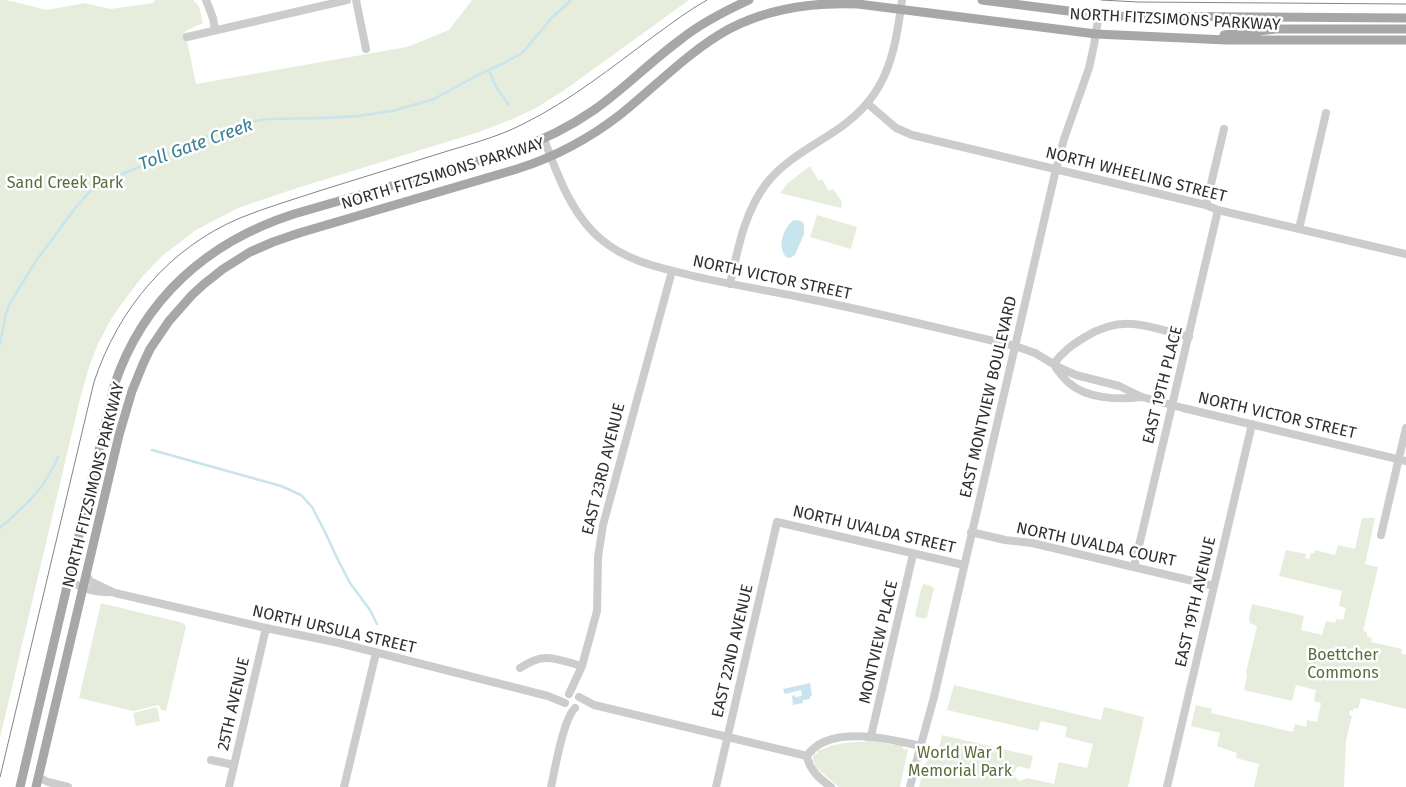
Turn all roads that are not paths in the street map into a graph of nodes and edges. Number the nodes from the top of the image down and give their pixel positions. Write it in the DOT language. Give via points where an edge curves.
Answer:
graph roads {
  1 [pos="206,0"];
  2 [pos="347,0"];
  3 [pos="356,0"];
  4 [pos="750,0"];
  5 [pos="982,0"];
  6 [pos="902,4"];
  7 [pos="1099,14"];
  8 [pos="1406,18"];
  9 [pos="1406,29"];
  10 [pos="215,30"];
  11 [pos="1096,34"];
  12 [pos="187,37"];
  13 [pos="1199,39"];
  14 [pos="1406,40"];
  15 [pos="366,49"];
  16 [pos="867,103"];
  17 [pos="1326,113"];
  18 [pos="1224,130"];
  19 [pos="544,139"];
  20 [pos="551,157"];
  21 [pos="1056,168"];
  22 [pos="1206,205"];
  23 [pos="1218,210"];
  24 [pos="1299,229"];
  25 [pos="1406,254"];
  26 [pos="672,271"];
  27 [pos="730,284"];
  28 [pos="1188,337"];
  29 [pos="1015,346"];
  30 [pos="1054,364"];
  31 [pos="1142,397"];
  32 [pos="1172,405"];
  33 [pos="1252,424"];
  34 [pos="1406,428"];
  35 [pos="1402,460"];
  36 [pos="777,522"];
  37 [pos="971,532"];
  38 [pos="1381,535"];
  39 [pos="913,554"];
  40 [pos="964,566"];
  41 [pos="1134,567"];
  42 [pos="86,575"];
  43 [pos="68,581"];
  44 [pos="1214,586"];
  45 [pos="83,588"];
  46 [pos="114,592"];
  47 [pos="266,628"];
  48 [pos="376,653"];
  49 [pos="582,666"];
  50 [pos="520,668"];
  51 [pos="578,676"];
  52 [pos="568,694"];
  53 [pos="548,696"];
  54 [pos="579,696"];
  55 [pos="566,703"];
  56 [pos="594,705"];
  57 [pos="576,707"];
  58 [pos="565,726"];
  59 [pos="728,736"];
  60 [pos="871,736"];
  61 [pos="920,746"];
  62 [pos="807,756"];
  63 [pos="211,760"];
  64 [pos="234,765"];
  65 [pos="38,777"];
  66 [pos="20,787"];
  67 [pos="36,787"];
  68 [pos="68,787"];
  69 [pos="229,787"];
  70 [pos="344,787"];
  71 [pos="550,787"];
  72 [pos="716,787"];
  73 [pos="831,787"];
  74 [pos="910,787"];
  75 [pos="1167,787"];
  1 -- 10 [label="street"];
  2 -- 10 [label="street"];
  3 -- 15 [label="street"];
  4 -- 19 [label="main road, NORTH FITZSIMONS PARKWAY" via="699,26 595,110"];
  5 -- 7 [label="main road, NORTH FITZSIMONS PARKWAY"];
  6 -- 11 [label="main road, NORTH FITZSIMONS PARKWAY"];
  6 -- 16 [label="street" via="888,69"];
  6 -- 20 [label="main road, NORTH FITZSIMONS PARKWAY" via="829,3 756,17 716,37 603,127"];
  7 -- 8 [label="main road, NORTH FITZSIMONS PARKWAY"];
  7 -- 11 [label="street, EAST MONTVIEW BOULEVARD"];
  9 -- 13 [label="main road" via="1271,29"];
  10 -- 12 [label="street"];
  11 -- 13 [label="main road, NORTH FITZSIMONS PARKWAY"];
  11 -- 21 [label="street, EAST MONTVIEW BOULEVARD" via="1089,68"];
  13 -- 14 [label="main road, NORTH FITZSIMONS PARKWAY"];
  16 -- 21 [label="street, NORTH WHEELING STREET" via="907,133"];
  16 -- 27 [label="street" via="852,120 788,161 765,185 748,216"];
  17 -- 24 [label="street"];
  18 -- 22 [label="street"];
  19 -- 20 [label="street, NORTH VICTOR STREET"];
  19 -- 43 [label="main road, NORTH FITZSIMONS PARKWAY" via="278,219 241,235 191,269 144,323 119,372"];
  20 -- 26 [label="street, NORTH VICTOR STREET" via="574,206 598,237 631,258"];
  20 -- 42 [label="main road, NORTH FITZSIMONS PARKWAY" via="281,239 250,252 204,284 160,334 137,378 119,435"];
  21 -- 22 [label="street, NORTH WHEELING STREET"];
  21 -- 29 [label="street, EAST MONTVIEW BOULEVARD"];
  22 -- 23 [label="street, NORTH WHEELING STREET"];
  23 -- 24 [label="street, NORTH WHEELING STREET"];
  23 -- 28 [label="street, EAST 19TH PLACE"];
  24 -- 25 [label="street, NORTH WHEELING STREET"];
  26 -- 27 [label="street, NORTH VICTOR STREET"];
  26 -- 49 [label="street, EAST 23RD AVENUE" via="603,525 598,557 597,612"];
  27 -- 29 [label="street, NORTH VICTOR STREET"];
  28 -- 30 [label="street" via="1131,323 1110,325 1068,347"];
  28 -- 32 [label="street, EAST 19TH PLACE"];
  29 -- 30 [label="street, NORTH VICTOR STREET"];
  29 -- 37 [label="street, EAST MONTVIEW BOULEVARD"];
  30 -- 31 [label="street, NORTH VICTOR STREET" via="1076,375 1119,386"];
  30 -- 31 [label="street, NORTH VICTOR STREET" via="1068,383 1081,390 1124,399"];
  31 -- 32 [label="street, NORTH VICTOR STREET"];
  32 -- 33 [label="street, NORTH VICTOR STREET"];
  32 -- 41 [label="street, EAST 19TH PLACE"];
  33 -- 35 [label="street, NORTH VICTOR STREET"];
  33 -- 44 [label="street, EAST 19TH AVENUE"];
  34 -- 35 [label="street"];
  35 -- 38 [label="street"];
  36 -- 39 [label="street, NORTH UVALDA STREET"];
  36 -- 59 [label="street, EAST 22ND AVENUE"];
  37 -- 40 [label="street, EAST MONTVIEW BOULEVARD"];
  37 -- 41 [label="street, NORTH UVALDA COURT"];
  39 -- 40 [label="street, NORTH UVALDA STREET"];
  39 -- 60 [label="street, MONTVIEW PLACE"];
  40 -- 61 [label="street, EAST MONTVIEW BOULEVARD"];
  41 -- 44 [label="street, NORTH UVALDA COURT"];
  42 -- 45 [label="main road, NORTH FITZSIMONS PARKWAY"];
  42 -- 46 [label="street, NORTH URSULA STREET" via="90,581"];
  43 -- 45 [label="street, NORTH URSULA STREET"];
  43 -- 66 [label="main road, NORTH FITZSIMONS PARKWAY"];
  44 -- 75 [label="street, EAST 19TH AVENUE"];
  45 -- 46 [label="street, NORTH URSULA STREET" via="99,593"];
  45 -- 65 [label="main road, NORTH FITZSIMONS PARKWAY"];
  46 -- 47 [label="street, NORTH URSULA STREET"];
  47 -- 48 [label="street, NORTH URSULA STREET"];
  47 -- 64 [label="street, 25TH AVENUE"];
  48 -- 53 [label="street, NORTH URSULA STREET"];
  48 -- 70 [label="street"];
  49 -- 50 [label="street" via="545,658"];
  49 -- 51 [label="street, EAST 23RD AVENUE"];
  51 -- 52 [label="street, EAST 23RD AVENUE"];
  51 -- 54 [label="street, EAST 23RD AVENUE"];
  52 -- 53 [label="street, NORTH URSULA STREET"];
  52 -- 54 [label="street"];
  52 -- 55 [label="street"];
  53 -- 55 [label="street, NORTH URSULA STREET"];
  54 -- 56 [label="street"];
  54 -- 57 [label="street" via="580,702"];
  55 -- 57 [label="street" via="570,708"];
  55 -- 58 [label="street"];
  56 -- 57 [label="street"];
  56 -- 59 [label="street"];
  57 -- 58 [label="street"];
  58 -- 71 [label="street"];
  59 -- 62 [label="street"];
  59 -- 72 [label="street, EAST 22ND AVENUE"];
  60 -- 61 [label="street"];
  60 -- 62 [label="street" via="834,739 813,749"];
  61 -- 74 [label="street, EAST MONTVIEW BOULEVARD"];
  62 -- 73 [label="street" via="813,771"];
  63 -- 64 [label="street"];
  64 -- 69 [label="street, 25TH AVENUE"];
  65 -- 67 [label="main road, NORTH FITZSIMONS PARKWAY"];
  65 -- 68 [label="street"];
}
